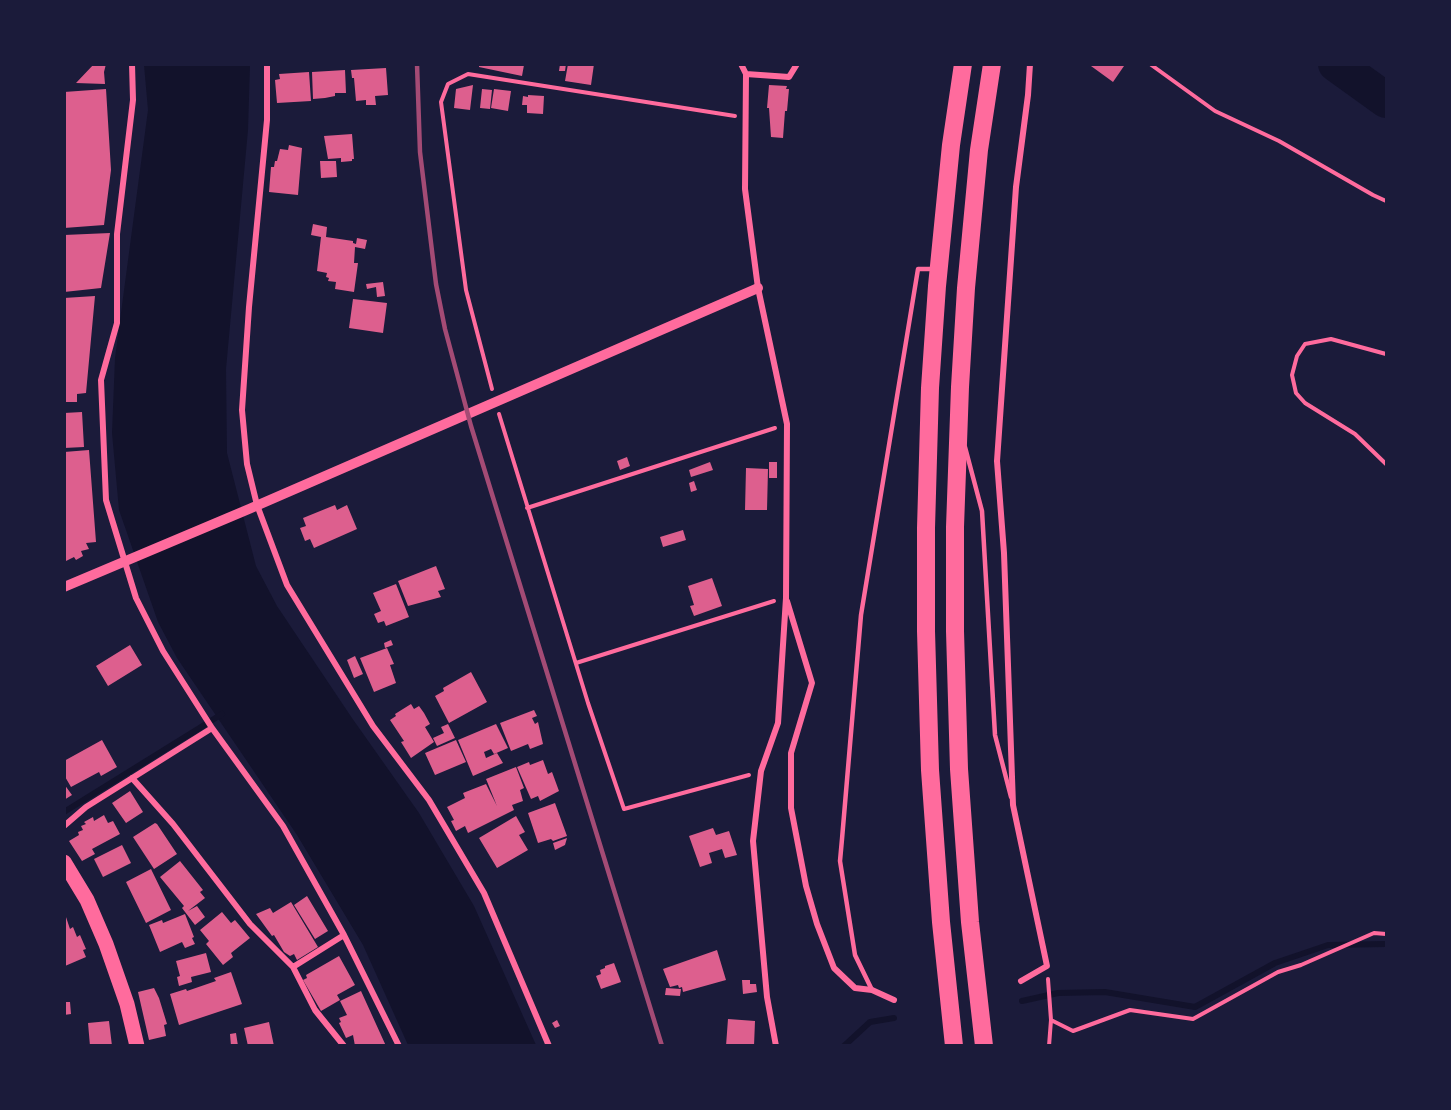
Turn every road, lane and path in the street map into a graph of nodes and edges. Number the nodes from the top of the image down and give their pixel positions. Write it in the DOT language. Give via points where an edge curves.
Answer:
graph roads {
  1 [pos="132,64"];
  2 [pos="267,64"];
  3 [pos="741,64"];
  4 [pos="797,64"];
  5 [pos="963,64"];
  6 [pos="992,64"];
  7 [pos="1030,64"];
  8 [pos="1150,64"];
  9 [pos="746,74"];
  10 [pos="745,118"];
  11 [pos="1386,201"];
  12 [pos="939,269"];
  13 [pos="758,288"];
  14 [pos="1386,354"];
  15 [pos="493,390"];
  16 [pos="499,412"];
  17 [pos="959,421"];
  18 [pos="787,424"];
  19 [pos="1386,464"];
  20 [pos="258,505"];
  21 [pos="527,508"];
  22 [pos="64,586"];
  23 [pos="786,598"];
  24 [pos="576,663"];
  25 [pos="212,728"];
  26 [pos="761,771"];
  27 [pos="132,778"];
  28 [pos="1013,805"];
  29 [pos="64,826"];
  30 [pos="64,862"];
  31 [pos="1386,934"];
  32 [pos="344,935"];
  33 [pos="1047,966"];
  34 [pos="293,967"];
  35 [pos="1021,981"];
  36 [pos="872,990"];
  37 [pos="894,1000"];
  38 [pos="1051,1020"];
  39 [pos="137,1046"];
  40 [pos="344,1046"];
  41 [pos="399,1046"];
  42 [pos="549,1046"];
  43 [pos="776,1046"];
  44 [pos="954,1046"];
  45 [pos="984,1046"];
  46 [pos="1049,1046"];
  1 -- 25 [label="street" via="133,100 117,234 117,324 101,380 106,500 136,598 163,651"];
  2 -- 20 [label="street" via="267,120 242,410 247,464"];
  3 -- 9 [label="street"];
  4 -- 9 [label="street" via="789,77"];
  5 -- 12 [label="highway"];
  6 -- 17 [label="highway" via="966,288"];
  7 -- 28 [label="street" via="1016,187 997,461"];
  8 -- 11 [label="path" via="1215,111 1279,141"];
  9 -- 10 [label="street"];
  10 -- 13 [label="street" via="745,189"];
  10 -- 15 [label="path" via="468,74 448,84 441,102 466,290"];
  12 -- 36 [label="lane" via="918,269 861,615 840,861 855,955"];
  12 -- 44 [label="highway" via="930,388 926,631 930,770"];
  13 -- 18 [label="street"];
  13 -- 20 [label="street"];
  14 -- 19 [label="path" via="1331,339 1305,344 1292,375 1296,393 1305,403 1355,434"];
  16 -- 21 [label="path"];
  17 -- 28 [label="lane" via="982,511 995,735"];
  17 -- 45 [label="highway" via="955,527 959,769"];
  18 -- 21 [label="path"];
  18 -- 23 [label="street"];
  20 -- 22 [label="street"];
  20 -- 42 [label="street" via="287,585 373,726 429,801 484,893"];
  21 -- 24 [label="path"];
  23 -- 24 [label="path"];
  23 -- 26 [label="street" via="778,723"];
  23 -- 36 [label="street" via="812,683 791,753 791,808 806,886 834,968 855,988"];
  24 -- 26 [label="path" via="624,809"];
  25 -- 27 [label="street"];
  25 -- 32 [label="street" via="283,826"];
  26 -- 43 [label="street" via="753,841 767,997"];
  27 -- 29 [label="street"];
  27 -- 34 [label="street" via="250,924"];
  28 -- 33 [label="street"];
  30 -- 39 [label="main road" via="87,900 106,944"];
  31 -- 38 [label="path" via="1374,933 1278,972 1193,1019 1130,1010 1073,1031"];
  32 -- 34 [label="street"];
  32 -- 41 [label="street"];
  33 -- 35 [label="street"];
  33 -- 38 [label="path"];
  34 -- 40 [label="street" via="315,1010"];
  36 -- 37 [label="street"];
  38 -- 46 [label="path"];
}
